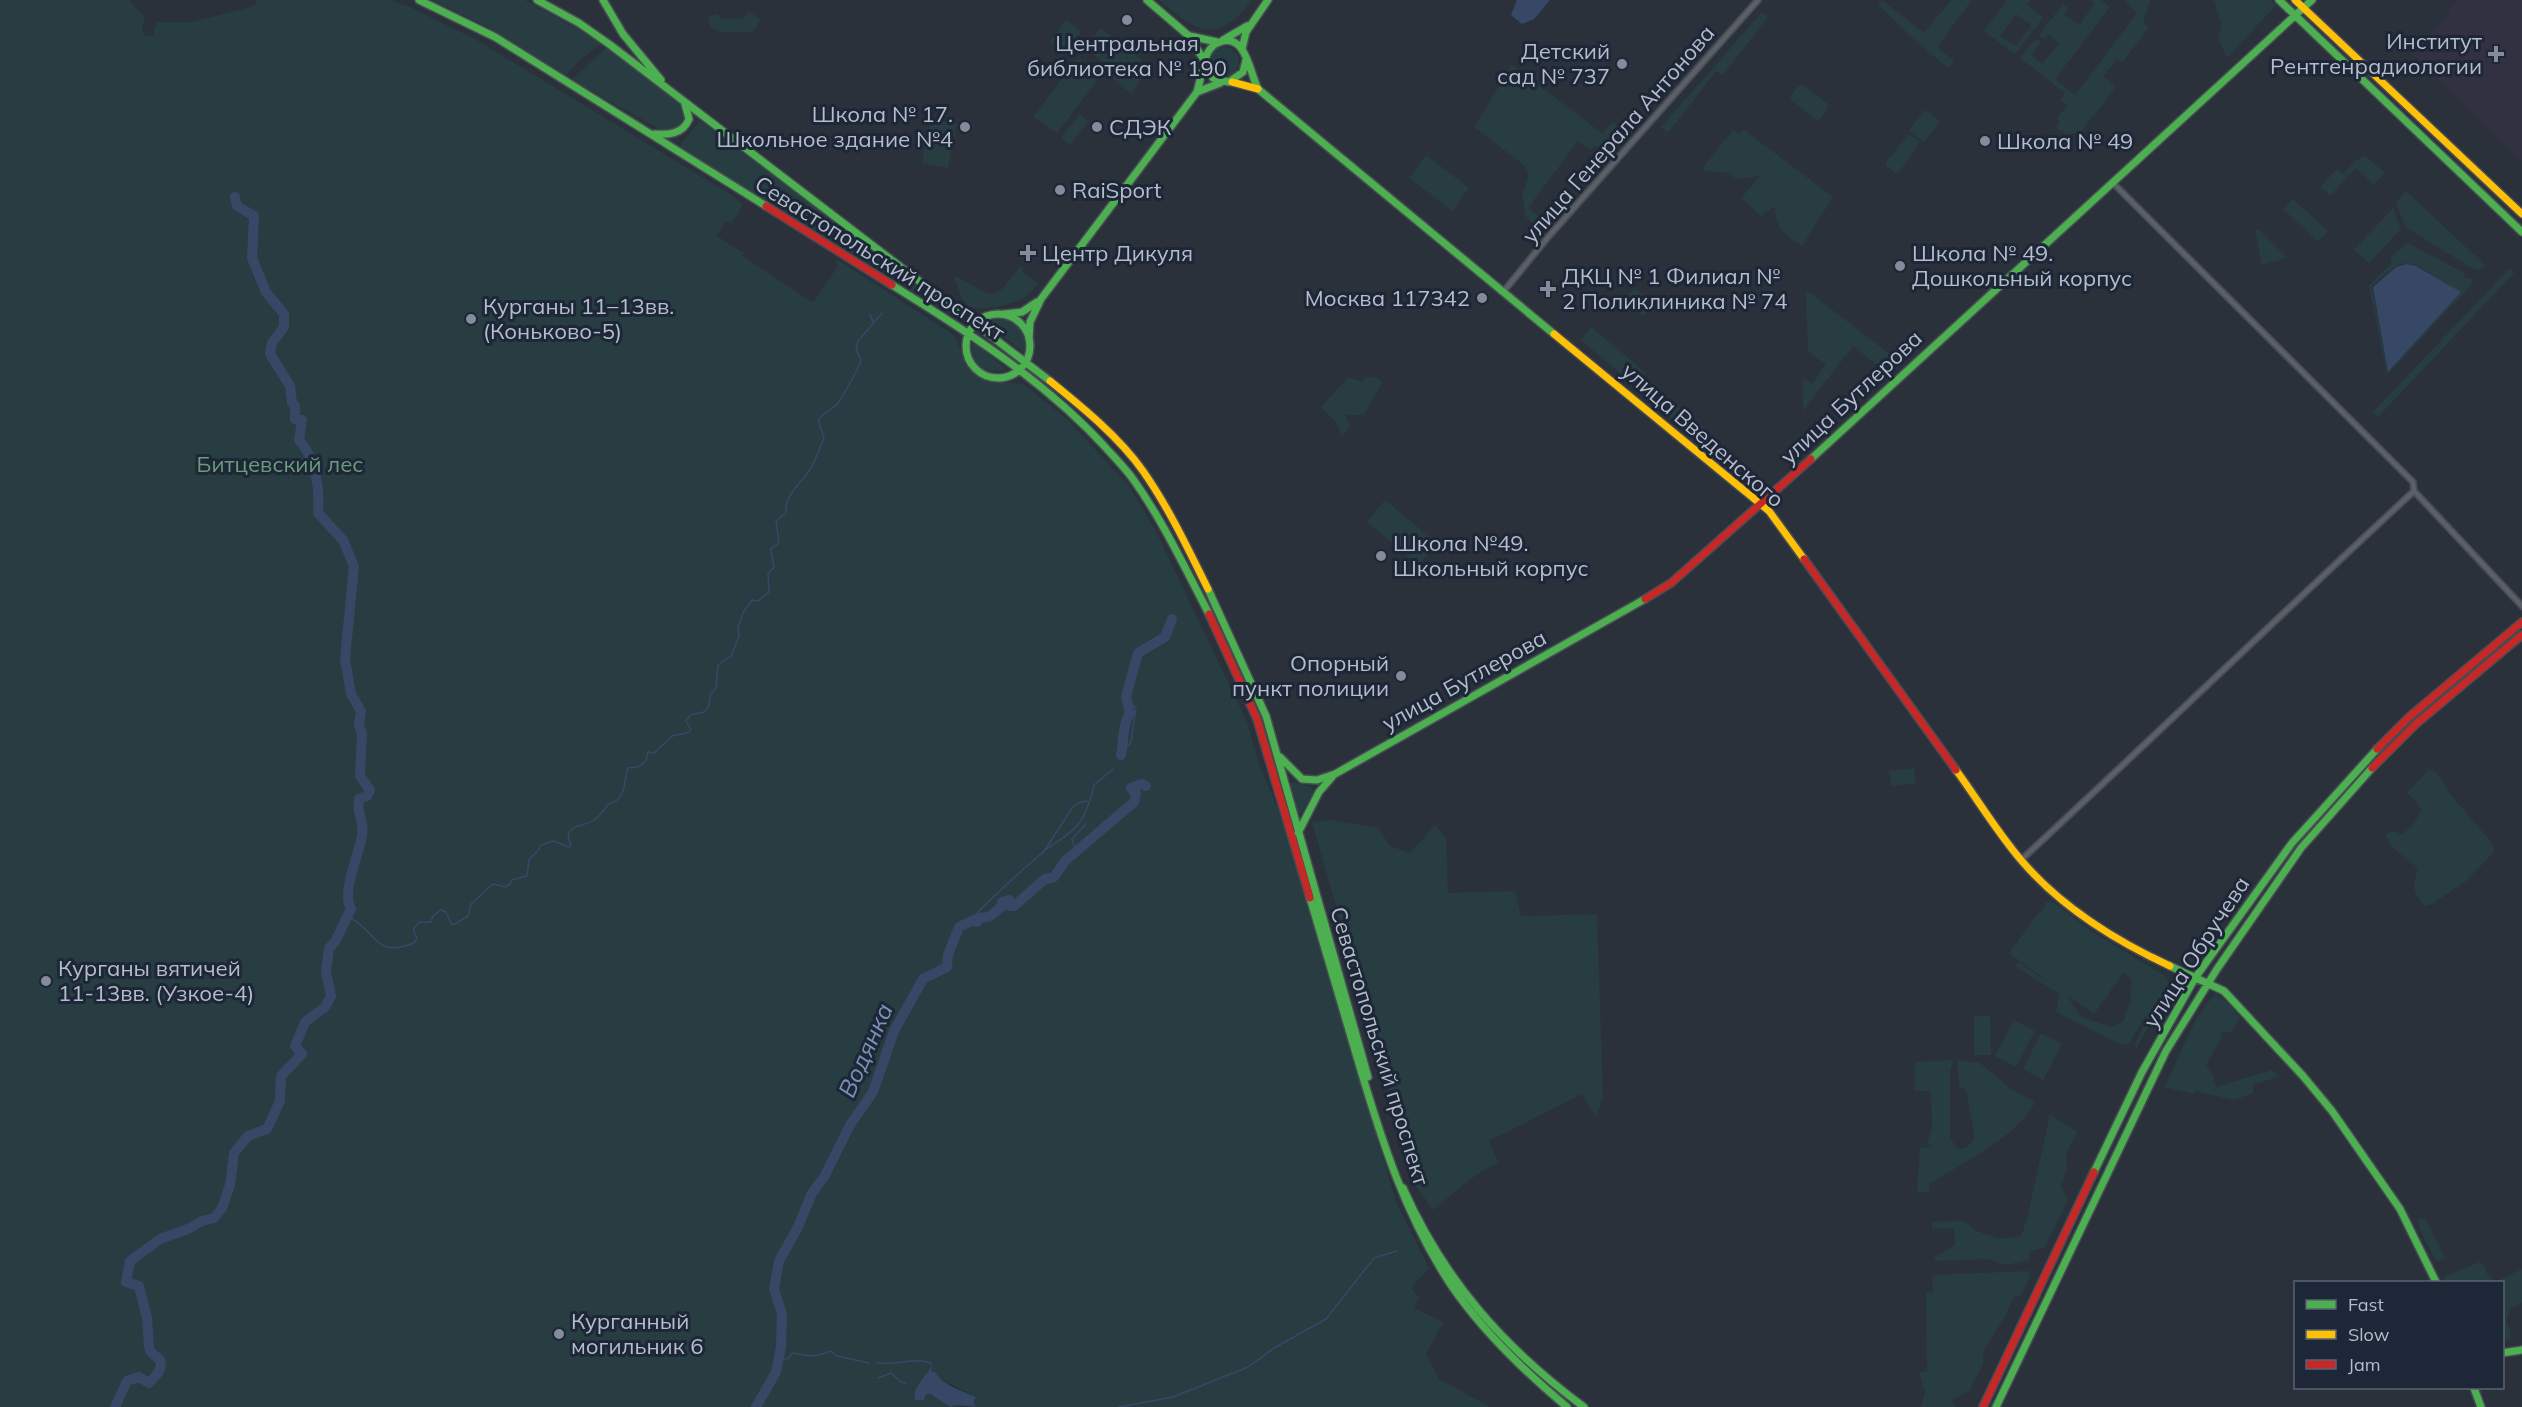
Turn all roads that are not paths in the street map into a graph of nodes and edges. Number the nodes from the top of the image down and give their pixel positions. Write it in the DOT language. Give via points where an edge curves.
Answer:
graph roads {
  1 [pos="419,0"];
  2 [pos="537,0"];
  3 [pos="603,0"];
  4 [pos="1147,0"];
  5 [pos="1268,0"];
  6 [pos="1758,0"];
  7 [pos="2280,0"];
  8 [pos="2295,0"];
  9 [pos="2312,0"];
  10 [pos="2303,8"];
  11 [pos="2295,15"];
  12 [pos="1251,22"];
  13 [pos="1190,36"];
  14 [pos="1220,41"];
  15 [pos="1242,48"];
  16 [pos="1246,60"];
  17 [pos="1204,62"];
  18 [pos="1226,82"];
  19 [pos="1258,89"];
  20 [pos="668,90"];
  21 [pos="1197,92"];
  22 [pos="683,101"];
  23 [pos="649,133"];
  24 [pos="2112,182"];
  25 [pos="2522,214"];
  26 [pos="2522,232"];
  27 [pos="1504,291"];
  28 [pos="1041,299"];
  29 [pos="998,314"];
  30 [pos="977,322"];
  31 [pos="969,333"];
  32 [pos="1029,339"];
  33 [pos="1027,361"];
  34 [pos="1020,370"];
  35 [pos="2414,491"];
  36 [pos="1762,504"];
  37 [pos="2522,606"];
  38 [pos="2522,622"];
  39 [pos="2522,634"];
  40 [pos="1234,642"];
  41 [pos="1224,646"];
  42 [pos="1276,752"];
  43 [pos="1335,774"];
  44 [pos="1298,833"];
  45 [pos="2021,860"];
  46 [pos="2195,978"];
  47 [pos="2208,983"];
  48 [pos="2100,1160"];
  49 [pos="2111,1166"];
  50 [pos="2436,1281"];
  51 [pos="2522,1350"];
  52 [pos="2504,1353"];
  53 [pos="2474,1389"];
  54 [pos="1567,1407"];
  55 [pos="1584,1407"];
  56 [pos="1983,1407"];
  57 [pos="1996,1407"];
  58 [pos="2481,1407"];
  1 -- 23 [label="main road, Севастопольский проспект" via="495,37"];
  2 -- 20 [label="main road, Севастопольский проспект" via="579,23"];
  3 -- 20 [label="main road" via="612,18"];
  4 -- 13 [label="main road"];
  5 -- 12 [label="main road"];
  6 -- 27 [label="street, улица Генерала Антонова"];
  7 -- 11 [label="main road"];
  8 -- 10 [label="main road"];
  9 -- 10 [label="main road, улица Бутлерова"];
  10 -- 11 [label="main road, улица Бутлерова"];
  10 -- 25 [label="main road"];
  11 -- 24 [label="main road, улица Бутлерова"];
  11 -- 26 [label="main road"];
  12 -- 14 [label="main road"];
  12 -- 15 [label="main road"];
  13 -- 14 [label="main road"];
  13 -- 17 [label="main road"];
  14 -- 15 [label="main road" via="1234,42"];
  14 -- 17 [label="main road" via="1208,49"];
  15 -- 16 [label="main road"];
  16 -- 18 [label="main road" via="1244,72"];
  16 -- 19 [label="main road, улица Введенского"];
  17 -- 18 [label="main road" via="1211,76"];
  17 -- 21 [label="main road"];
  18 -- 19 [label="main road, улица Введенского"];
  18 -- 21 [label="main road"];
  19 -- 27 [label="main road, улица Введенского"];
  20 -- 22 [label="main road, Севастопольский проспект"];
  21 -- 28 [label="main road"];
  22 -- 23 [label="main road" via="688,115 681,131 666,136"];
  22 -- 30 [label="main road, Севастопольский проспект"];
  23 -- 31 [label="main road, Севастопольский проспект"];
  24 -- 35 [label="street" via="2413,482"];
  24 -- 36 [label="main road, улица Бутлерова"];
  27 -- 36 [label="main road, улица Введенского"];
  28 -- 29 [label="main road" via="1022,312"];
  28 -- 32 [label="main road" via="1030,322"];
  29 -- 30 [label="main road"];
  29 -- 32 [label="main road" via="1018,321"];
  30 -- 31 [label="main road"];
  30 -- 33 [label="main road, Севастопольский проспект"];
  31 -- 34 [label="main road, Севастопольский проспект"];
  31 -- 34 [label="main road" via="967,356 975,368 999,376"];
  32 -- 33 [label="main road"];
  33 -- 34 [label="main road"];
  33 -- 40 [label="main road, Севастопольский проспект" via="1091,415 1142,470 1174,522"];
  34 -- 41 [label="main road, Севастопольский проспект" via="1084,424 1132,477 1167,531"];
  35 -- 37 [label="street"];
  35 -- 45 [label="street"];
  36 -- 43 [label="main road, улица Бутлерова" via="1657,592"];
  36 -- 45 [label="main road, улица Введенского"];
  38 -- 46 [label="main road, улица Обручева" via="2417,710 2364,762 2292,843"];
  39 -- 47 [label="main road, улица Обручева" via="2416,724 2372,768 2301,848"];
  40 -- 41 [label="street" via="1231,649"];
  40 -- 42 [label="main road, Севастопольский проспект" via="1255,687"];
  41 -- 54 [label="main road, Севастопольский проспект" via="1267,750 1401,1196 1428,1249 1472,1316 1506,1354"];
  42 -- 43 [label="main road, улица Бутлерова" via="1302,780"];
  42 -- 44 [label="main road, Севастопольский проспект"];
  43 -- 44 [label="main road, улица Бутлерова" via="1319,792"];
  44 -- 55 [label="main road, Севастопольский проспект" via="1405,1194 1432,1246 1488,1322 1516,1352"];
  45 -- 46 [label="main road, улица Введенского" via="2092,922 2146,955"];
  46 -- 47 [label="main road, улица Введенского"];
  46 -- 48 [label="main road, улица Обручева" via="2142,1072"];
  47 -- 49 [label="main road, улица Обручева" via="2166,1051"];
  47 -- 50 [label="main road, улица Введенского" via="2224,991 2332,1111 2400,1209"];
  48 -- 49 [label="street" via="2104,1169"];
  48 -- 56 [label="main road, улица Обручева"];
  49 -- 57 [label="main road, улица Обручева"];
  51 -- 52 [label="main road"];
  53 -- 58 [label="main road"];
}
